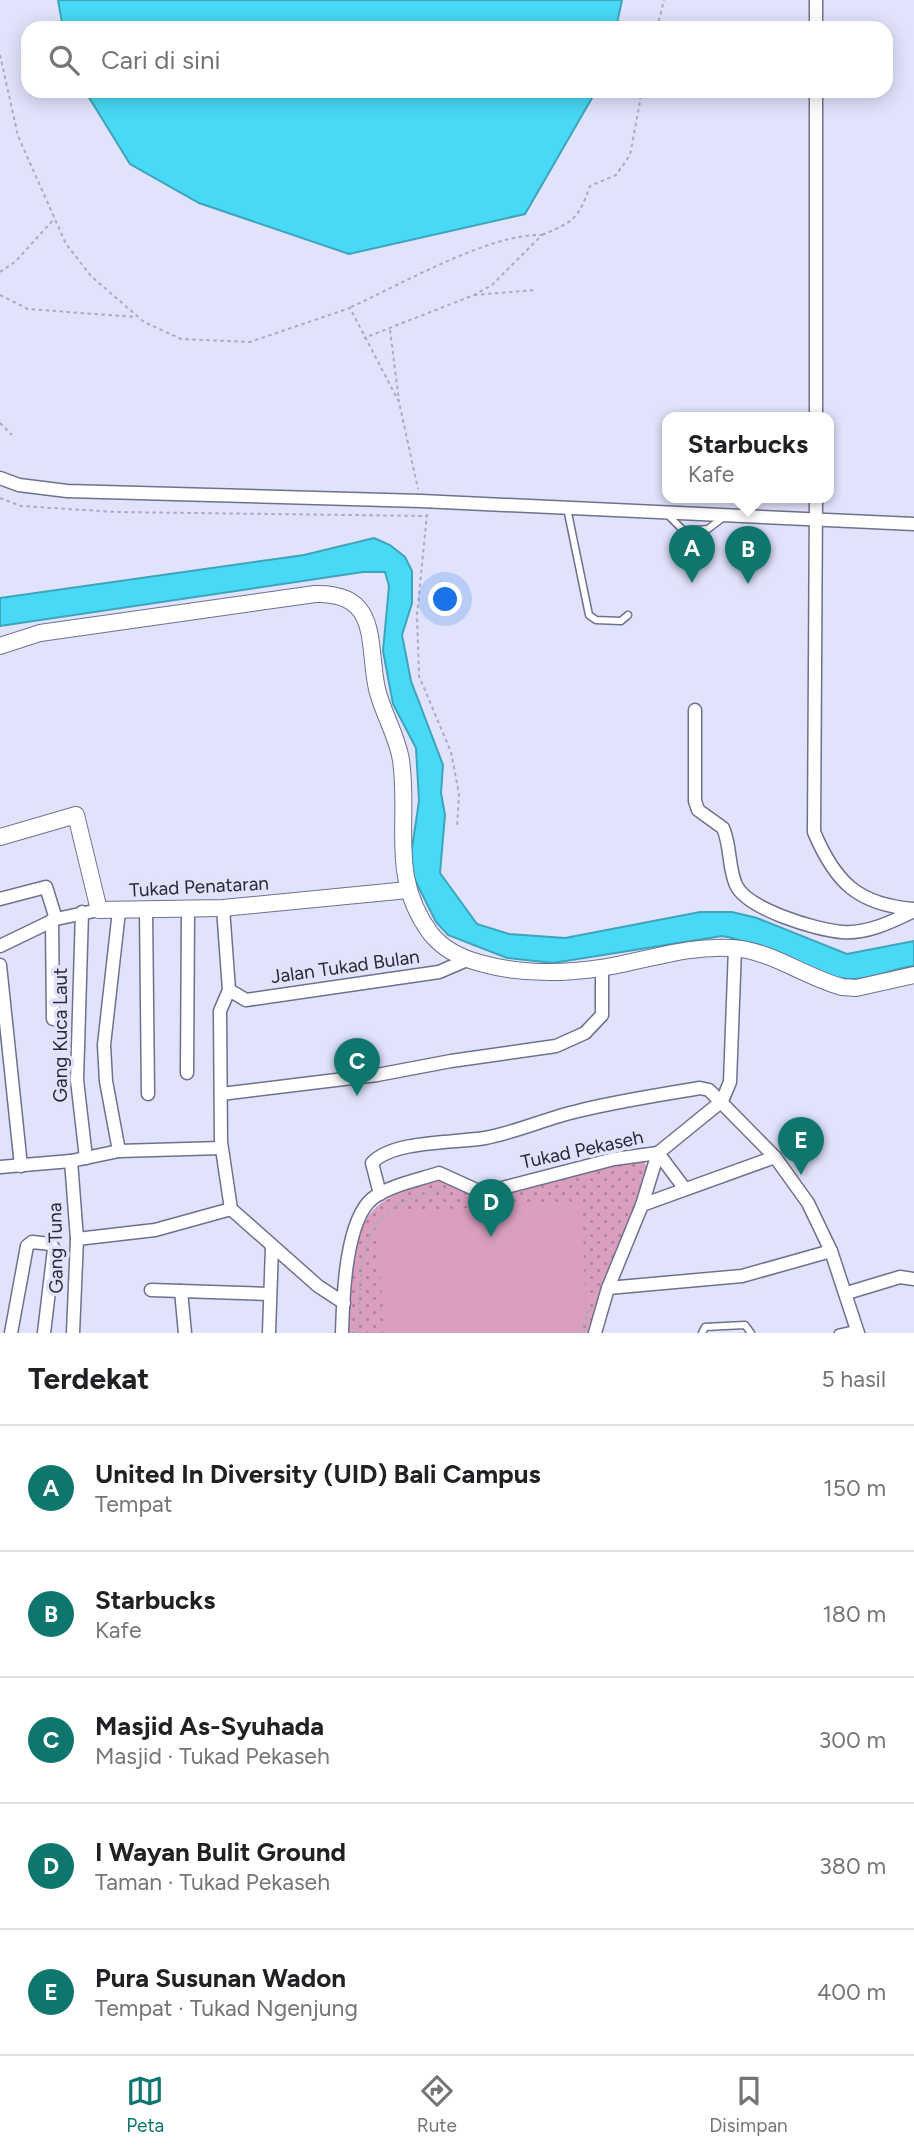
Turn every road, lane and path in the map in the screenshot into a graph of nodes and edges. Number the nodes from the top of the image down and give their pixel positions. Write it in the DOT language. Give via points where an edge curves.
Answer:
graph roads {
  1 [pos="664,0"];
  2 [pos="816,0"];
  3 [pos="659,21"];
  4 [pos="816,21"];
  5 [pos="0,55"];
  6 [pos="641,98"];
  7 [pos="816,98"];
  8 [pos="55,218"];
  9 [pos="541,235"];
  10 [pos="0,272"];
  11 [pos="536,290"];
  12 [pos="0,295"];
  13 [pos="474,295"];
  14 [pos="350,308"];
  15 [pos="138,317"];
  16 [pos="390,329"];
  17 [pos="363,338"];
  18 [pos="400,402"];
  19 [pos="816,412"];
  20 [pos="0,423"];
  21 [pos="12,435"];
  22 [pos="0,478"];
  23 [pos="0,498"];
  24 [pos="421,501"];
  25 [pos="816,503"];
  26 [pos="567,508"];
  27 [pos="428,516"];
  28 [pos="816,519"];
  29 [pos="914,524"];
  30 [pos="628,615"];
  31 [pos="0,646"];
  32 [pos="695,710"];
  33 [pos="457,828"];
  34 [pos="0,837"];
  35 [pos="408,890"];
  36 [pos="0,899"];
  37 [pos="223,908"];
  38 [pos="188,909"];
  39 [pos="99,910"];
  40 [pos="914,910"];
  41 [pos="119,911"];
  42 [pos="146,911"];
  43 [pos="82,912"];
  44 [pos="54,919"];
  45 [pos="0,946"];
  46 [pos="735,948"];
  47 [pos="467,960"];
  48 [pos="0,965"];
  49 [pos="603,967"];
  50 [pos="914,975"];
  51 [pos="229,990"];
  52 [pos="53,1018"];
  53 [pos="187,1073"];
  54 [pos="148,1094"];
  55 [pos="221,1094"];
  56 [pos="722,1101"];
  57 [pos="221,1148"];
  58 [pos="119,1151"];
  59 [pos="658,1153"];
  60 [pos="775,1157"];
  61 [pos="86,1158"];
  62 [pos="71,1161"];
  63 [pos="21,1166"];
  64 [pos="0,1167"];
  65 [pos="446,1189"];
  66 [pos="685,1189"];
  67 [pos="380,1194"];
  68 [pos="642,1205"];
  69 [pos="231,1209"];
  70 [pos="76,1239"];
  71 [pos="272,1247"];
  72 [pos="831,1251"];
  73 [pos="53,1275"];
  74 [pos="914,1279"];
  75 [pos="77,1281"];
  76 [pos="608,1288"];
  77 [pos="151,1290"];
  78 [pos="181,1291"];
  79 [pos="846,1293"];
  80 [pos="269,1294"];
  81 [pos="344,1303"];
  82 [pos="590,1304"];
  83 [pos="184,1329"];
  84 [pos="857,1331"];
  85 [pos="11,1333"];
  86 [pos="44,1333"];
  87 [pos="73,1333"];
  88 [pos="269,1333"];
  89 [pos="342,1333"];
  90 [pos="358,1333"];
  91 [pos="581,1333"];
  92 [pos="595,1333"];
  93 [pos="702,1333"];
  94 [pos="751,1333"];
  95 [pos="838,1333"];
  1 -- 3 [label="path"];
  2 -- 4 [label="street"];
  5 -- 8 [label="path" via="18,136"];
  6 -- 9 [label="path" via="630,155 616,175 590,186 580,215 572,222"];
  7 -- 19 [label="street"];
  8 -- 10 [label="path"];
  8 -- 15 [label="path" via="79,263"];
  9 -- 13 [label="path" via="506,273"];
  9 -- 14 [label="path" via="472,252"];
  11 -- 13 [label="path"];
  12 -- 15 [label="path" via="28,309"];
  13 -- 16 [label="path"];
  14 -- 15 [label="path" via="250,342 181,339"];
  14 -- 17 [label="path"];
  16 -- 17 [label="path"];
  16 -- 18 [label="path"];
  17 -- 18 [label="path"];
  18 -- 24 [label="path"];
  20 -- 21 [label="path"];
  22 -- 24 [label="street" via="66,491"];
  23 -- 27 [label="path" via="21,506 116,512"];
  24 -- 26 [label="street"];
  24 -- 27 [label="path"];
  25 -- 28 [label="street"];
  26 -- 28 [label="street"];
  26 -- 30 [label="lane" via="589,615 596,620 621,621"];
  27 -- 33 [label="path" via="417,615 419,676 451,751 459,794"];
  28 -- 29 [label="street"];
  28 -- 40 [label="street" via="814,832 825,859 860,897 889,908"];
  31 -- 35 [label="street" via="40,633 314,594 351,601 370,630 377,690 400,753 402,857"];
  32 -- 40 [label="street" via="695,801 698,810 723,828 737,887 749,901 804,924 843,932 879,927"];
  34 -- 39 [label="street" via="76,815"];
  35 -- 37 [label="street, Tukad Penataran"];
  35 -- 47 [label="street" via="432,934 450,952"];
  36 -- 44 [label="street" via="46,887"];
  37 -- 38 [label="street, Tukad Penataran"];
  37 -- 51 [label="street"];
  38 -- 42 [label="street, Tukad Penataran"];
  38 -- 53 [label="street"];
  39 -- 41 [label="street, Tukad Penataran"];
  39 -- 43 [label="street, Tukad Penataran"];
  41 -- 42 [label="street, Tukad Penataran"];
  41 -- 58 [label="street" via="104,1045"];
  42 -- 54 [label="street"];
  43 -- 44 [label="street, Tukad Penataran"];
  43 -- 61 [label="street, Gang Kuca Laut" via="77,1080"];
  44 -- 45 [label="street, Tukad Penataran"];
  44 -- 52 [label="street"];
  46 -- 49 [label="street" via="676,950"];
  46 -- 50 [label="street" via="842,987"];
  46 -- 56 [label="street" via="730,1082"];
  47 -- 49 [label="street" via="529,972"];
  47 -- 51 [label="street, Jalan Tukad Bulan" via="439,972 246,1000"];
  48 -- 63 [label="street"];
  49 -- 55 [label="street" via="602,1015 585,1033 556,1046 377,1076"];
  51 -- 55 [label="street" via="220,1012"];
  55 -- 57 [label="street"];
  56 -- 59 [label="street"];
  56 -- 60 [label="street"];
  56 -- 67 [label="street" via="700,1088 578,1111 486,1138 420,1145 386,1154 372,1163"];
  57 -- 58 [label="street"];
  57 -- 69 [label="street"];
  58 -- 61 [label="street"];
  59 -- 66 [label="street"];
  59 -- 67 [label="street, Tukad Pekaseh" via="483,1193 439,1173"];
  59 -- 68 [label="street"];
  60 -- 66 [label="street"];
  60 -- 72 [label="street" via="808,1203"];
  61 -- 62 [label="street"];
  62 -- 63 [label="street"];
  62 -- 70 [label="street, Gang Tuna"];
  63 -- 64 [label="street"];
  65 -- 90 [label="path" via="394,1205 371,1231 364,1255"];
  66 -- 68 [label="street"];
  67 -- 81 [label="street" via="366,1205 356,1227"];
  68 -- 76 [label="street"];
  69 -- 70 [label="street" via="155,1230"];
  69 -- 71 [label="street"];
  70 -- 75 [label="street, Gang Tuna"];
  71 -- 80 [label="street"];
  71 -- 81 [label="street"];
  72 -- 76 [label="street" via="731,1278"];
  72 -- 79 [label="street"];
  73 -- 75 [label="street"];
  73 -- 85 [label="street" via="53,1246 32,1242 27,1246"];
  73 -- 86 [label="street"];
  74 -- 79 [label="street" via="900,1277"];
  75 -- 87 [label="street, Gang Tuna"];
  76 -- 92 [label="street"];
  77 -- 78 [label="street"];
  78 -- 80 [label="street"];
  78 -- 83 [label="street"];
  79 -- 84 [label="street"];
  80 -- 88 [label="street"];
  81 -- 89 [label="street"];
  82 -- 91 [label="path"];
  84 -- 95 [label="lane"];
  93 -- 94 [label="lane" via="705,1326 744,1325"];
}
